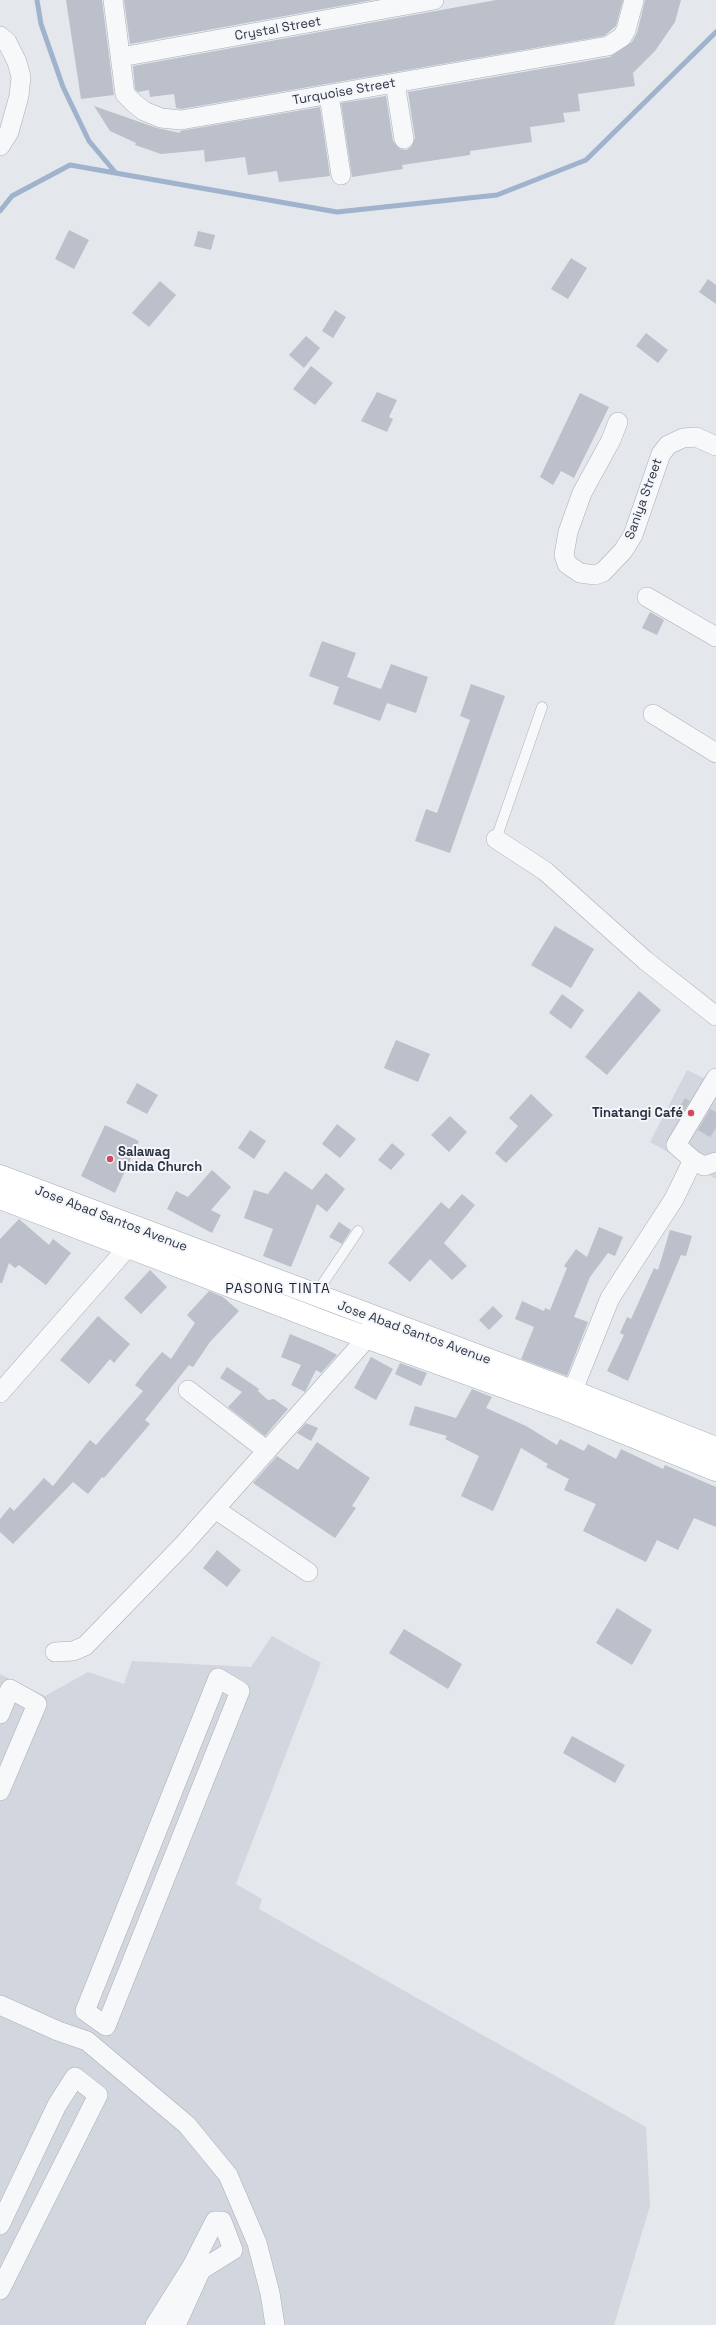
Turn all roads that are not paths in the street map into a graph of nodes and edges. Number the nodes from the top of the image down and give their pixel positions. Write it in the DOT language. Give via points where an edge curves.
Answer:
graph roads {
  1 [pos="113,0"];
  2 [pos="434,0"];
  3 [pos="634,0"];
  4 [pos="0,36"];
  5 [pos="121,57"];
  6 [pos="395,83"];
  7 [pos="329,95"];
  8 [pos="3,134"];
  9 [pos="404,139"];
  10 [pos="340,175"];
  11 [pos="618,422"];
  12 [pos="716,446"];
  13 [pos="647,597"];
  14 [pos="716,637"];
  15 [pos="542,707"];
  16 [pos="653,714"];
  17 [pos="716,753"];
  18 [pos="496,839"];
  19 [pos="716,1016"];
  20 [pos="716,1078"];
  21 [pos="693,1160"];
  22 [pos="716,1162"];
  23 [pos="0,1176"];
  24 [pos="0,1198"];
  25 [pos="358,1231"];
  26 [pos="131,1238"];
  27 [pos="310,1306"];
  28 [pos="376,1317"];
  29 [pos="367,1338"];
  30 [pos="188,1390"];
  31 [pos="0,1393"];
  32 [pos="568,1400"];
  33 [pos="716,1448"];
  34 [pos="266,1450"];
  35 [pos="716,1470"];
  36 [pos="215,1509"];
  37 [pos="308,1572"];
  38 [pos="55,1652"];
  39 [pos="0,1714"];
  40 [pos="0,1791"];
  41 [pos="0,2005"];
  42 [pos="96,2019"];
  43 [pos="87,2041"];
  44 [pos="0,2225"];
  45 [pos="0,2290"];
  46 [pos="156,2325"];
  47 [pos="176,2325"];
  48 [pos="275,2325"];
  1 -- 5 [label="street, Turquoise Street"];
  2 -- 5 [label="street, Crystal Street"];
  3 -- 6 [label="street, Turquoise Street" via="626,30 618,40 608,46"];
  4 -- 8 [label="street" via="7,42 18,62 21,77 19,96"];
  5 -- 7 [label="street, Turquoise Street" via="125,94 144,111 161,118 181,120"];
  6 -- 7 [label="street, Turquoise Street"];
  6 -- 9 [label="street"];
  7 -- 10 [label="street"];
  11 -- 12 [label="street, Saniya Street" via="582,494 568,532 564,555 567,564 580,573 595,575 603,572 623,551 633,535 660,454 668,445 683,438 696,437"];
  13 -- 14 [label="street"];
  15 -- 18 [label="lane"];
  16 -- 17 [label="street"];
  18 -- 19 [label="street" via="545,871 646,962"];
  20 -- 21 [label="street" via="676,1145"];
  21 -- 22 [label="street" via="704,1166"];
  21 -- 32 [label="street" via="674,1200 610,1298"];
  23 -- 26 [label="main road, Jose Abad Santos Avenue"];
  24 -- 26 [label="main road, Jose Abad Santos Avenue"];
  25 -- 27 [label="lane"];
  26 -- 27 [label="main road, Jose Abad Santos Avenue"];
  26 -- 31 [label="street"];
  27 -- 28 [label="main road, Jose Abad Santos Avenue"];
  27 -- 29 [label="main road, Jose Abad Santos Avenue"];
  28 -- 29 [label="street"];
  28 -- 32 [label="main road, Jose Abad Santos Avenue"];
  29 -- 32 [label="main road, Jose Abad Santos Avenue"];
  29 -- 34 [label="street"];
  30 -- 34 [label="street"];
  32 -- 33 [label="main road, Jose Abad Santos Avenue"];
  32 -- 35 [label="main road, Jose Abad Santos Avenue"];
  34 -- 36 [label="street"];
  36 -- 37 [label="street"];
  36 -- 38 [label="street" via="85,1646 73,1651"];
  39 -- 40 [label="street" via="10,1689 37,1704"];
  41 -- 43 [label="street"];
  42 -- 42 [label="street" via="85,2011 218,1678 240,1691 106,2026"];
  42 -- 43 [label="street"];
  43 -- 48 [label="street" via="187,2124 228,2176 257,2244"];
  44 -- 45 [label="street" via="57,2105 75,2077 98,2095"];
  46 -- 47 [label="street" via="192,2266 215,2221 222,2221 233,2250 201,2270"];
}
